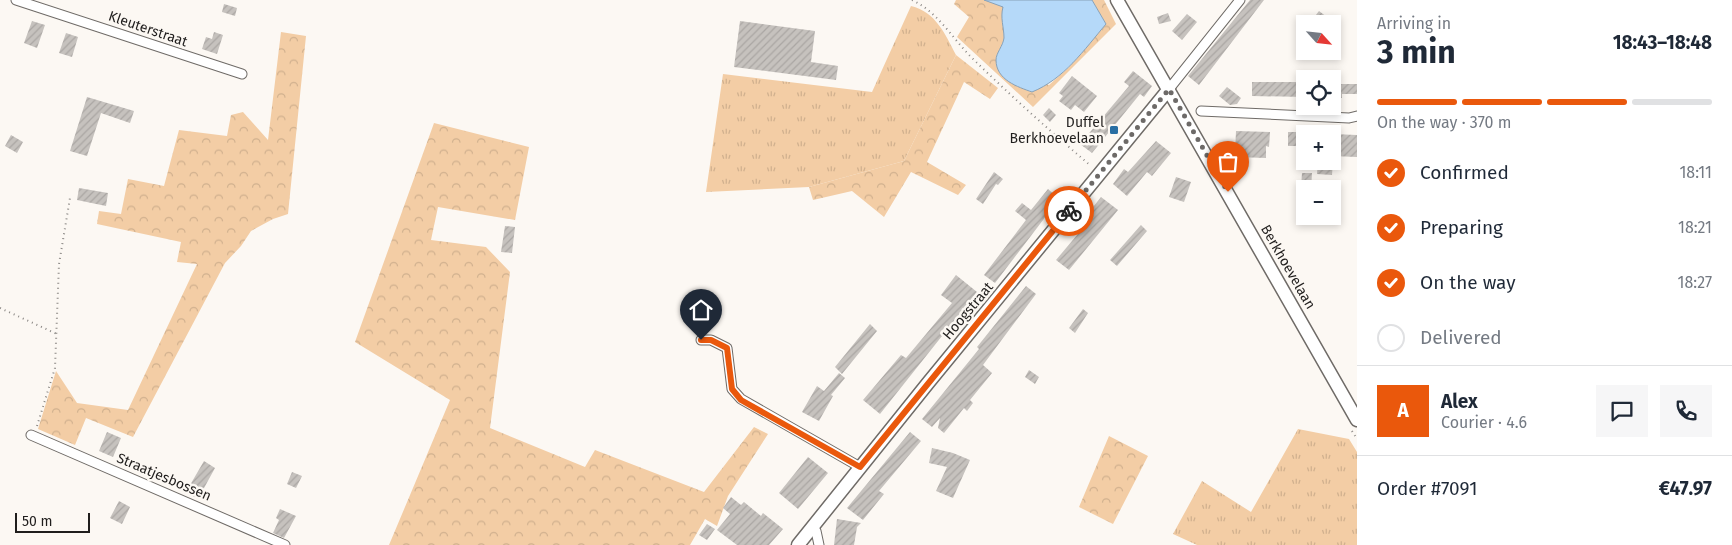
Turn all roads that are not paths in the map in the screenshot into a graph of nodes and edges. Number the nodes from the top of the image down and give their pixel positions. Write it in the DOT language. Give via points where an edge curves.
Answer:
graph roads {
  1 [pos="16,0"];
  2 [pos="1117,0"];
  3 [pos="1240,0"];
  4 [pos="242,74"];
  5 [pos="1169,89"];
  6 [pos="1201,110"];
  7 [pos="1357,116"];
  8 [pos="701,340"];
  9 [pos="1357,420"];
  10 [pos="31,435"];
  11 [pos="860,467"];
  12 [pos="812,528"];
  13 [pos="285,545"];
  14 [pos="798,545"];
  15 [pos="819,545"];
  1 -- 4 [label="street, Kleuterstraat"];
  2 -- 5 [label="street, Berkhoevelaan"];
  3 -- 5 [label="street, Hoogstraat"];
  5 -- 9 [label="street, Berkhoevelaan"];
  5 -- 11 [label="street, Hoogstraat"];
  6 -- 7 [label="street"];
  8 -- 11 [label="street" via="711,340 727,348 732,389 741,400"];
  10 -- 13 [label="street, Straatjesbossen"];
  11 -- 12 [label="street, Hoogstraat"];
  12 -- 14 [label="street, Hoogstraat"];
  12 -- 15 [label="street" via="816,531"];
}
